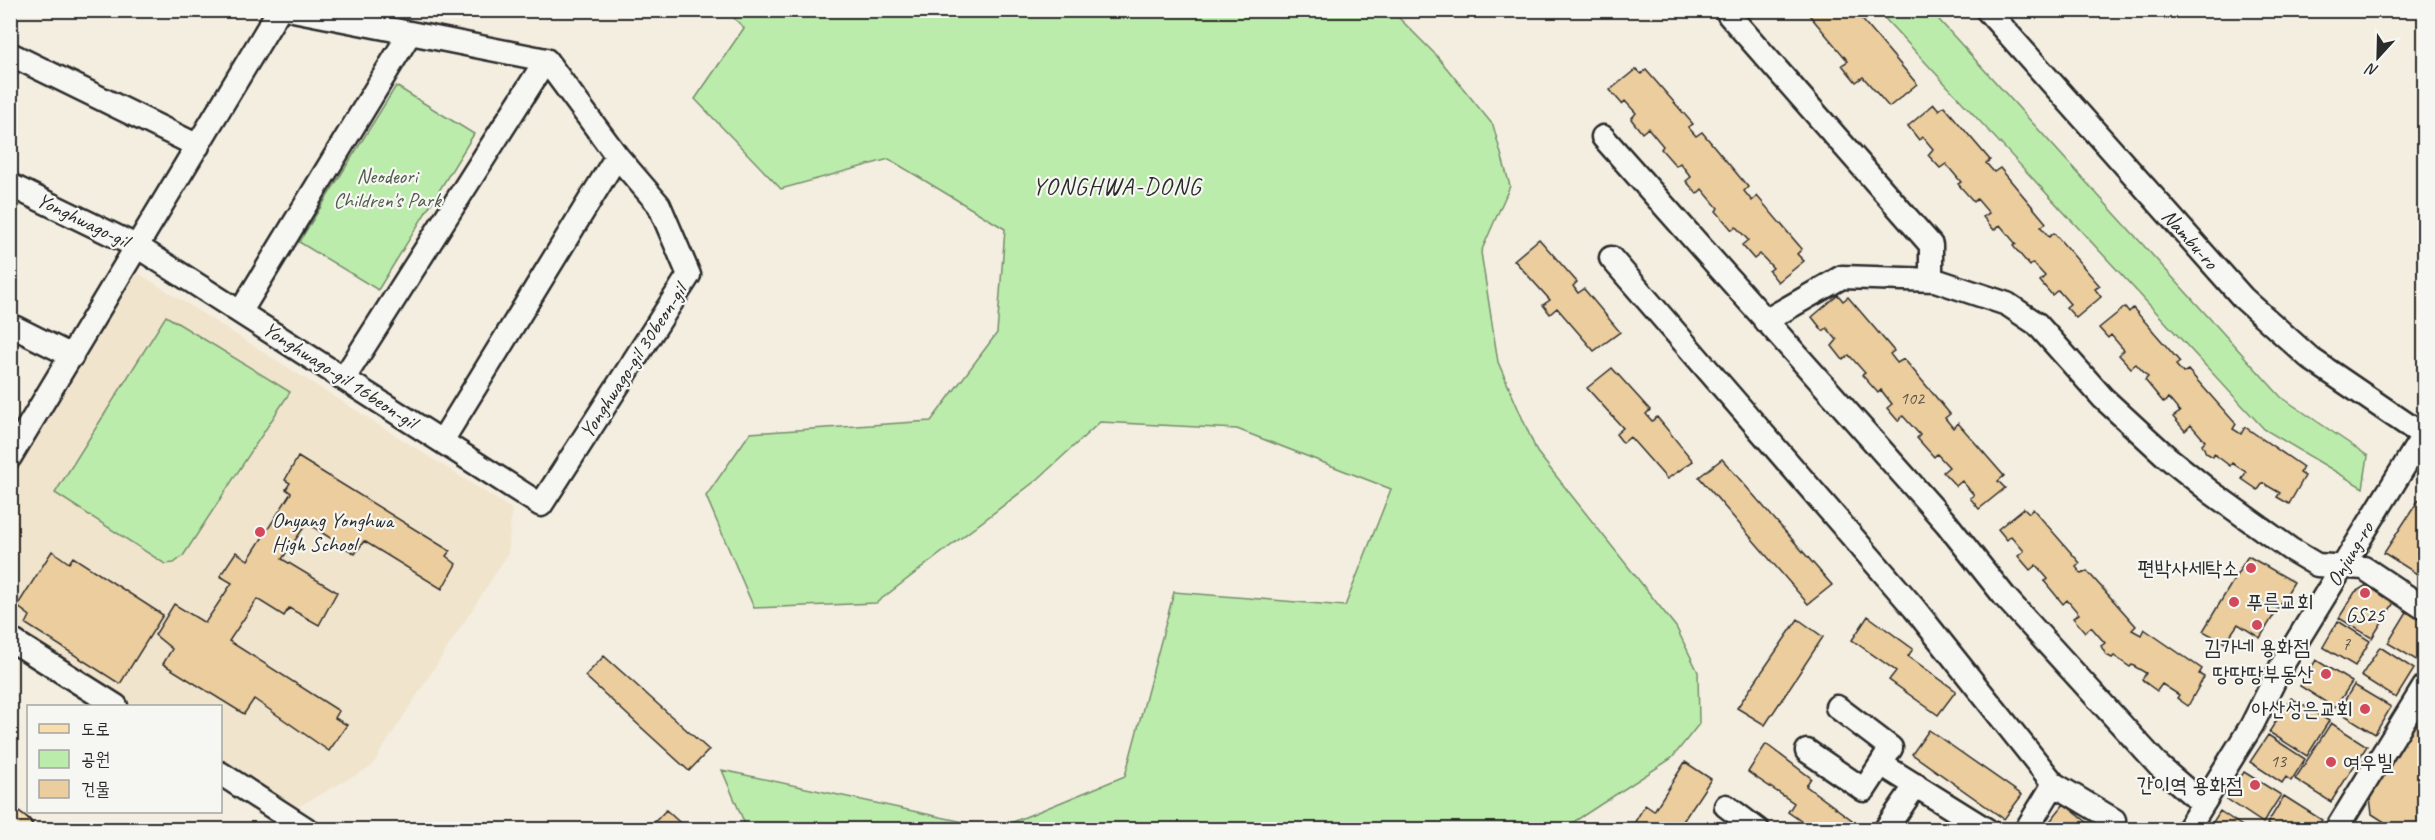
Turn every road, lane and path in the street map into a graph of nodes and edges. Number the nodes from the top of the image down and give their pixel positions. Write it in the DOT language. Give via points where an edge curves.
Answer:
graph roads {
  1 [pos="279,10"];
  2 [pos="293,10"];
  3 [pos="1988,10"];
  4 [pos="1729,15"];
  5 [pos="410,33"];
  6 [pos="10,54"];
  7 [pos="546,60"];
  8 [pos="1603,136"];
  9 [pos="198,146"];
  10 [pos="617,156"];
  11 [pos="10,185"];
  12 [pos="138,247"];
  13 [pos="1611,258"];
  14 [pos="1931,280"];
  15 [pos="241,312"];
  16 [pos="1765,321"];
  17 [pos="10,324"];
  18 [pos="72,356"];
  19 [pos="344,378"];
  20 [pos="2424,435"];
  21 [pos="442,441"];
  22 [pos="10,457"];
  23 [pos="541,505"];
  24 [pos="2342,568"];
  25 [pos="2424,608"];
  26 [pos="10,639"];
  27 [pos="2424,687"];
  28 [pos="114,705"];
  29 [pos="1838,707"];
  30 [pos="1807,751"];
  31 [pos="1881,764"];
  32 [pos="222,774"];
  33 [pos="2054,784"];
  34 [pos="1916,785"];
  35 [pos="2203,804"];
  36 [pos="1726,806"];
  37 [pos="2114,820"];
  38 [pos="10,824"];
  39 [pos="18,830"];
  40 [pos="308,830"];
  41 [pos="1758,830"];
  42 [pos="1885,830"];
  43 [pos="1987,830"];
  44 [pos="2026,830"];
  45 [pos="2187,830"];
  46 [pos="2336,830"];
  1 -- 9 [label="street"];
  2 -- 5 [label="street"];
  3 -- 20 [label="street, Nambu-ro" via="2243,298 2311,359"];
  4 -- 14 [label="street" via="1931,245"];
  5 -- 7 [label="street"];
  5 -- 15 [label="street"];
  6 -- 9 [label="street"];
  7 -- 10 [label="street, Yonghwago-gil 30beon-gil"];
  7 -- 19 [label="street"];
  8 -- 16 [label="street"];
  9 -- 12 [label="street"];
  10 -- 21 [label="street"];
  10 -- 23 [label="street, Yonghwago-gil 30beon-gil" via="659,206 689,275"];
  11 -- 12 [label="street, Yonghwago-gil"];
  12 -- 15 [label="street, Yonghwago-gil 16beon-gil"];
  12 -- 18 [label="street, Yonghwago-gil"];
  13 -- 33 [label="street" via="1914,608"];
  14 -- 16 [label="street" via="1842,277"];
  14 -- 24 [label="street" via="2007,304 2037,324 2103,398 2212,493 2317,565"];
  15 -- 19 [label="street, Yonghwago-gil 16beon-gil"];
  16 -- 35 [label="street" via="1947,524 2013,605 2160,767"];
  17 -- 18 [label="street"];
  18 -- 22 [label="street, Yonghwago-gil"];
  19 -- 21 [label="street, Yonghwago-gil 16beon-gil"];
  20 -- 24 [label="street, Onjung-ro"];
  21 -- 23 [label="street, Yonghwago-gil 16beon-gil"];
  24 -- 25 [label="street" via="2364,568"];
  24 -- 35 [label="street, Onjung-ro"];
  26 -- 28 [label="street"];
  27 -- 46 [label="street"];
  29 -- 31 [label="street" via="1891,748"];
  30 -- 31 [label="street" via="1864,790"];
  31 -- 34 [label="street"];
  32 -- 40 [label="street"];
  33 -- 37 [label="street"];
  33 -- 44 [label="street"];
  34 -- 42 [label="street"];
  34 -- 43 [label="street"];
  35 -- 45 [label="street, Onjung-ro"];
  36 -- 41 [label="street"];
  38 -- 39 [label="main road"];
}
